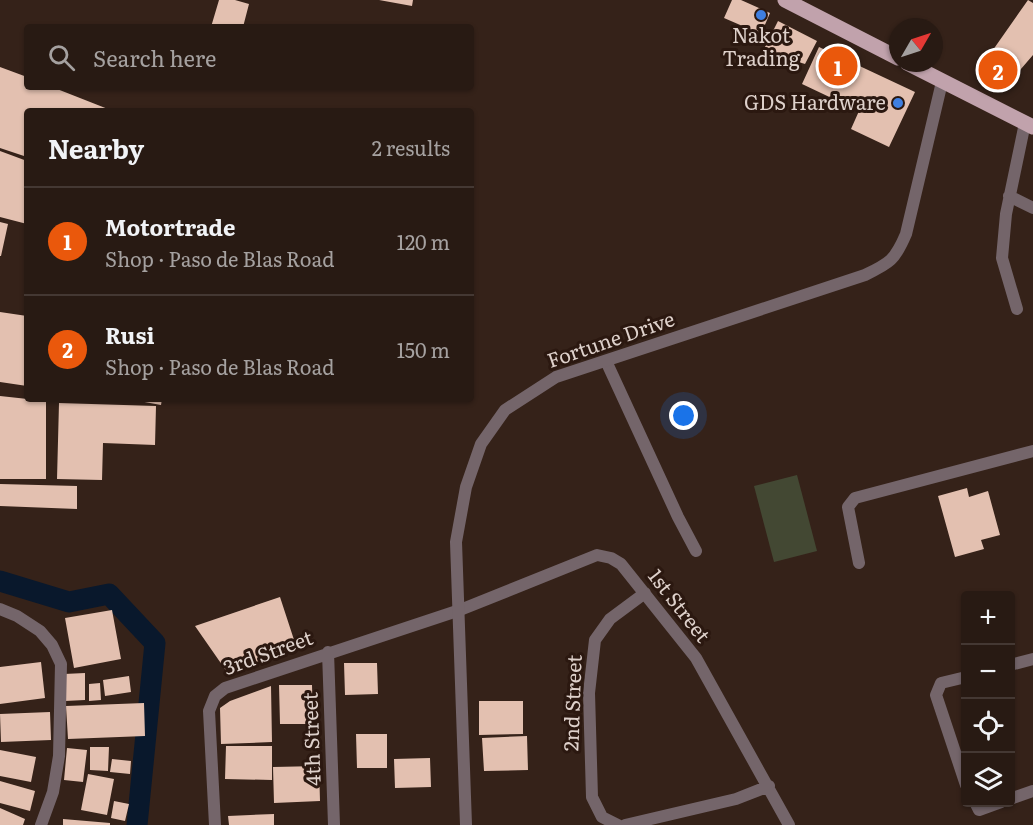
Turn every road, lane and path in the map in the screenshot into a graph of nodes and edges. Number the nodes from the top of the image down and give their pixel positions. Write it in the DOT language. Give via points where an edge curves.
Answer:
graph roads {
  1 [pos="785,0"];
  2 [pos="889,53"];
  3 [pos="924,72"];
  4 [pos="942,82"];
  5 [pos="1029,125"];
  6 [pos="1009,196"];
  7 [pos="1033,208"];
  8 [pos="1017,309"];
  9 [pos="606,361"];
  10 [pos="1033,453"];
  11 [pos="696,551"];
  12 [pos="859,563"];
  13 [pos="645,593"];
  14 [pos="0,609"];
  15 [pos="460,610"];
  16 [pos="328,652"];
  17 [pos="1033,659"];
  18 [pos="1015,664"];
  19 [pos="961,678"];
  20 [pos="961,770"];
  21 [pos="769,786"];
  22 [pos="1033,791"];
  23 [pos="1015,798"];
  24 [pos="41,825"];
  25 [pos="215,825"];
  26 [pos="334,825"];
  27 [pos="466,825"];
  28 [pos="618,825"];
  29 [pos="625,825"];
  30 [pos="789,825"];
  1 -- 2 [label="main road"];
  3 -- 4 [label="main road"];
  4 -- 5 [label="main road"];
  4 -- 9 [label="street, Fortune Drive" via="906,234 898,254 889,263 865,275"];
  5 -- 6 [label="street"];
  6 -- 7 [label="street"];
  6 -- 8 [label="street" via="1002,258"];
  9 -- 11 [label="street"];
  9 -- 15 [label="street, Fortune Drive" via="556,377 505,410 481,444 465,487 456,542"];
  10 -- 12 [label="street" via="855,498 848,507"];
  13 -- 15 [label="street, 1st Street" via="621,564 597,555"];
  13 -- 21 [label="street, 1st Street" via="696,658"];
  13 -- 28 [label="street, 2nd Street" via="610,619 595,640 589,693 591,797 602,816"];
  14 -- 24 [label="street" via="40,631 61,664 59,756 53,792"];
  15 -- 16 [label="street, 3rd Street"];
  15 -- 27 [label="street, Fortune Drive"];
  16 -- 25 [label="street, 3rd Street" via="225,688 215,696 208,711"];
  16 -- 26 [label="street, 4th Street"];
  17 -- 18 [label="street"];
  19 -- 20 [label="street" via="941,683 936,694"];
  21 -- 29 [label="street" via="736,799"];
  21 -- 30 [label="street, 1st Street"];
  22 -- 23 [label="street"];
}
